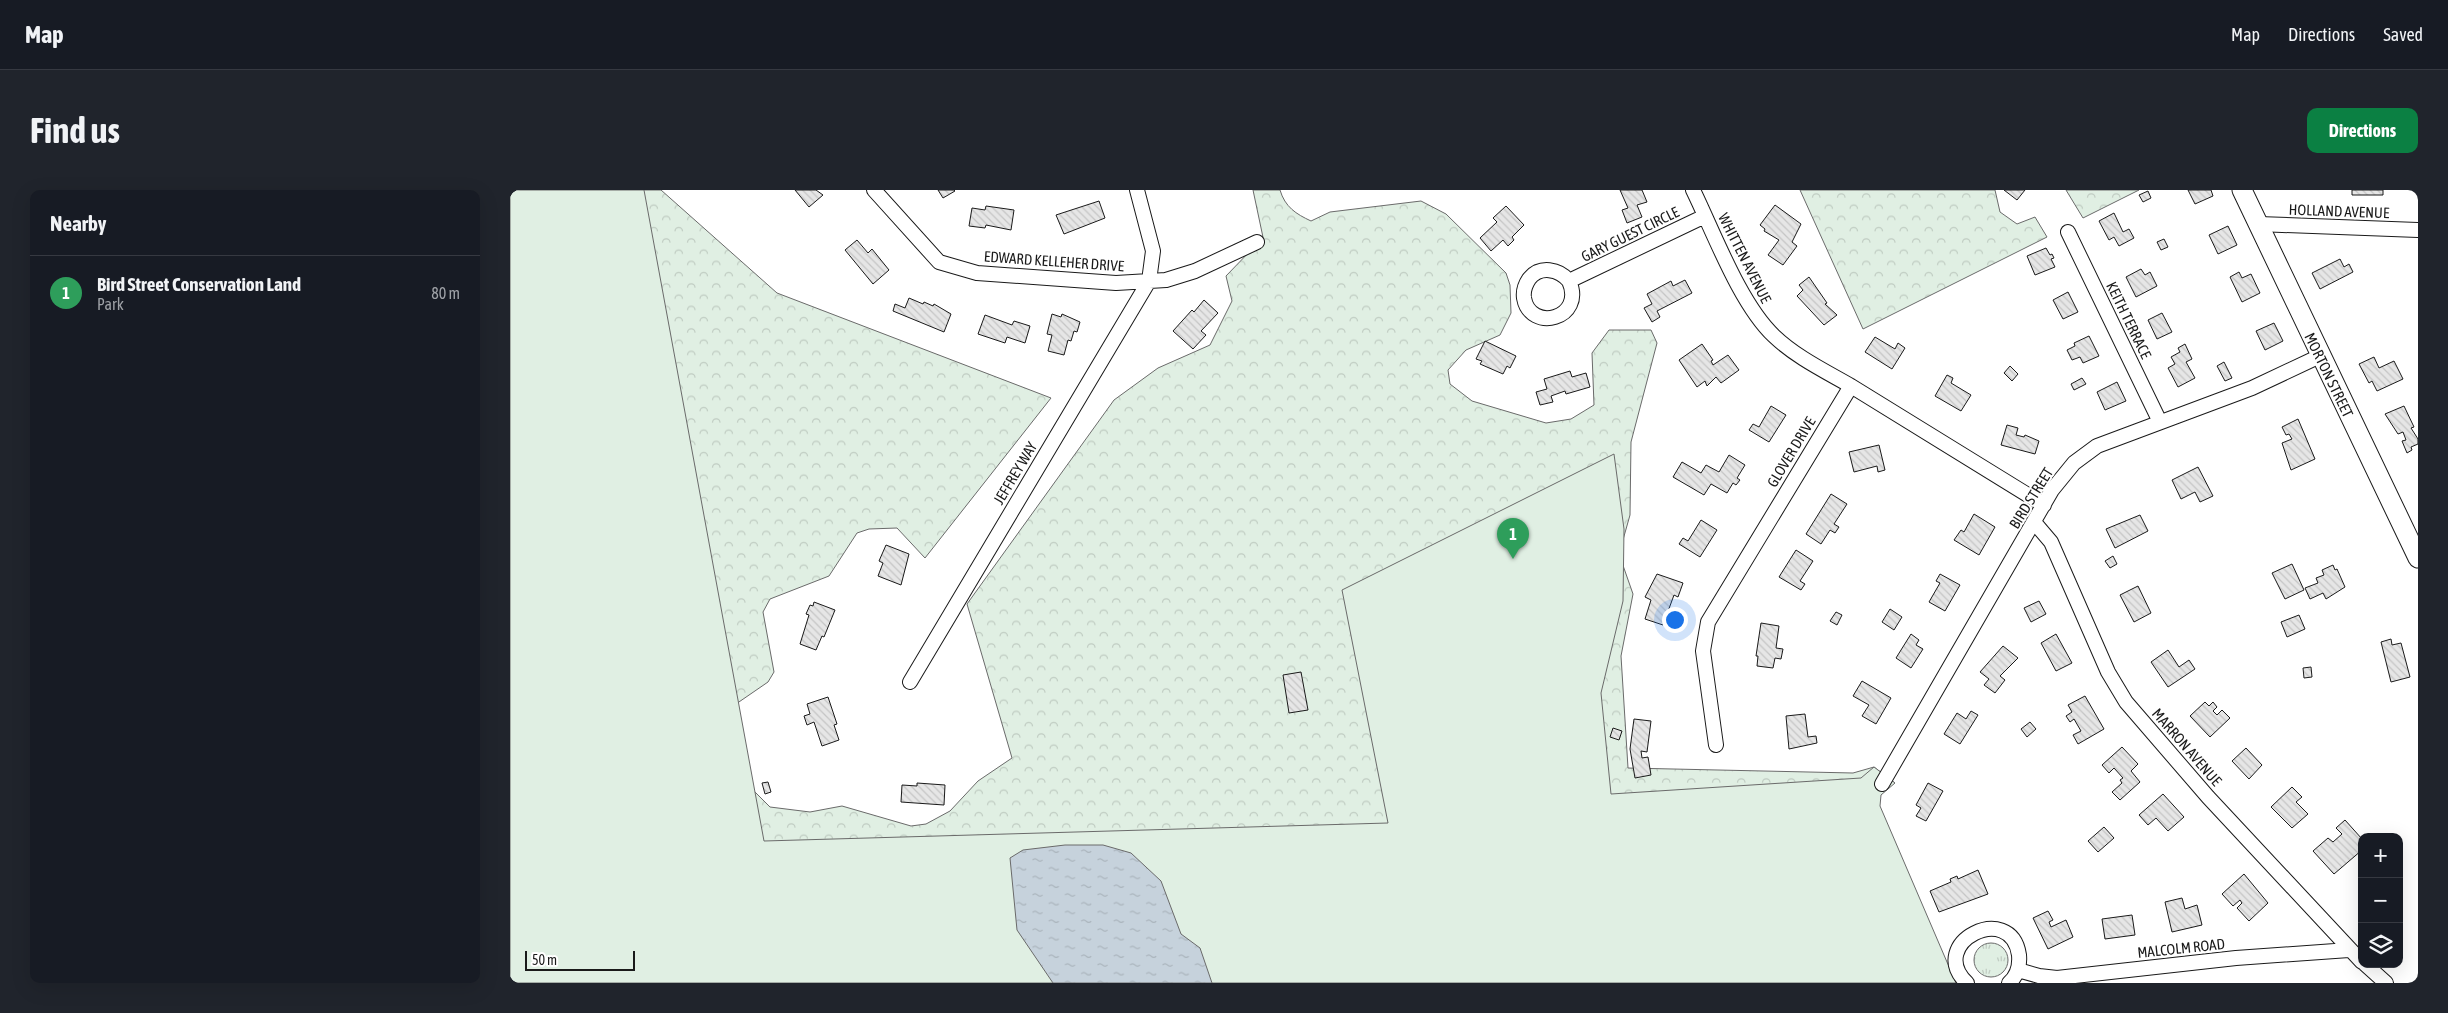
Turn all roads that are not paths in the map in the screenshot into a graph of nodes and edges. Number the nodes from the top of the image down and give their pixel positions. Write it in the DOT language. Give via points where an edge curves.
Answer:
graph roads {
  1 [pos="874,190"];
  2 [pos="1137,190"];
  3 [pos="1693,190"];
  4 [pos="2242,190"];
  5 [pos="1705,216"];
  6 [pos="2258,224"];
  7 [pos="2418,230"];
  8 [pos="2068,232"];
  9 [pos="1257,242"];
  10 [pos="1149,281"];
  11 [pos="1569,281"];
  12 [pos="2320,356"];
  13 [pos="1851,386"];
  14 [pos="2160,422"];
  15 [pos="2044,505"];
  16 [pos="2034,522"];
  17 [pos="2418,558"];
  18 [pos="910,682"];
  19 [pos="1716,745"];
  20 [pos="1882,784"];
  21 [pos="2349,950"];
  22 [pos="2358,958"];
  23 [pos="2369,968"];
  24 [pos="2018,970"];
  25 [pos="1967,983"];
  26 [pos="2009,983"];
  27 [pos="2386,983"];
  1 -- 10 [label="street, EDWARD KELLEHER DRIVE" via="939,262 977,273 1116,283"];
  2 -- 10 [label="street" via="1153,252"];
  3 -- 5 [label="street, WHITTEN AVENUE"];
  4 -- 6 [label="street, MORTON STREET"];
  5 -- 11 [label="street, GARY GUEST CIRCLE"];
  5 -- 13 [label="street, WHITTEN AVENUE" via="1744,296 1774,337"];
  6 -- 7 [label="street, HOLLAND AVENUE"];
  6 -- 12 [label="street, MORTON STREET"];
  8 -- 14 [label="street, KEITH TERRACE"];
  9 -- 10 [label="street, EDWARD KELLEHER DRIVE" via="1194,271 1166,280"];
  10 -- 18 [label="street, JEFFREY WAY"];
  12 -- 14 [label="street, BIRD STREET" via="2252,388"];
  12 -- 17 [label="street, MORTON STREET"];
  13 -- 15 [label="street"];
  13 -- 19 [label="street, GLOVER DRIVE" via="1708,622 1703,651"];
  14 -- 15 [label="street, BIRD STREET" via="2092,450 2074,463"];
  15 -- 16 [label="street, BIRD STREET"];
  16 -- 20 [label="street, BIRD STREET"];
  16 -- 21 [label="street, MARRON AVENUE" via="2051,542 2108,672 2126,702 2208,797"];
  21 -- 22 [label="street, MARRON AVENUE"];
  21 -- 24 [label="street, MALCOLM ROAD" via="2236,958 2057,978"];
  23 -- 27 [label="street"];
  24 -- 25 [label="street" via="2018,950 2014,941 1998,930 1979,930 1966,938 1958,952 1959,973"];
  24 -- 26 [label="street"];
}
